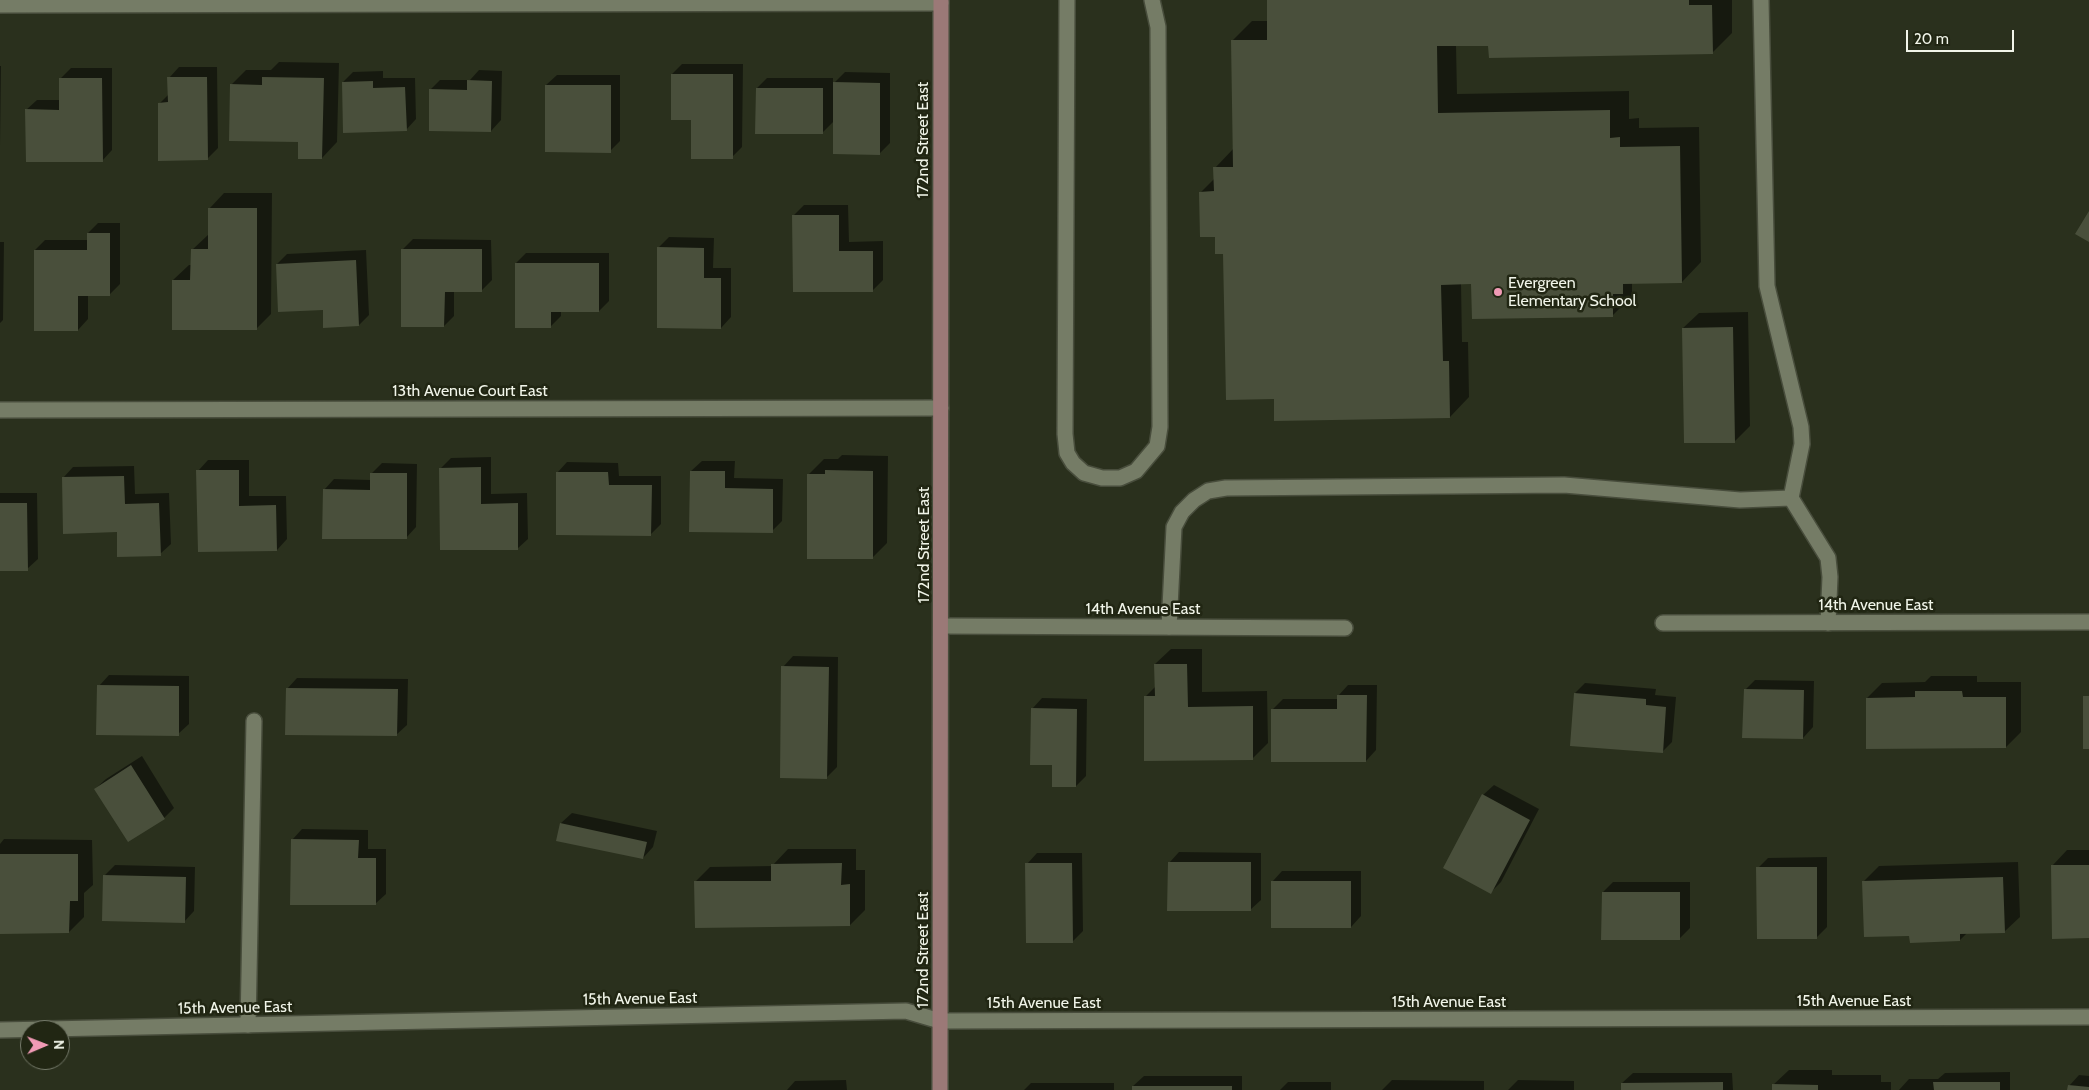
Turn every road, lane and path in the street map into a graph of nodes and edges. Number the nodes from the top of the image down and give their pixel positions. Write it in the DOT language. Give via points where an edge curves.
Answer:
graph roads {
  1 [pos="1067,0"];
  2 [pos="1152,0"];
  3 [pos="1761,0"];
  4 [pos="941,2"];
  5 [pos="0,5"];
  6 [pos="940,408"];
  7 [pos="0,410"];
  8 [pos="1791,498"];
  9 [pos="2089,622"];
  10 [pos="1663,623"];
  11 [pos="1828,623"];
  12 [pos="941,626"];
  13 [pos="1169,627"];
  14 [pos="1345,628"];
  15 [pos="254,721"];
  16 [pos="2089,1017"];
  17 [pos="940,1021"];
  18 [pos="248,1025"];
  19 [pos="0,1030"];
  20 [pos="940,1090"];
  1 -- 2 [label="street" via="1065,434 1067,452 1073,463 1084,473 1102,478 1120,478 1136,471 1157,446 1160,427 1158,27"];
  3 -- 8 [label="street" via="1767,286 1801,427 1802,444"];
  4 -- 5 [label="street"];
  4 -- 6 [label="street, 172nd Street East"];
  6 -- 7 [label="street, 13th Avenue Court East"];
  6 -- 12 [label="street, 172nd Street East"];
  8 -- 11 [label="street" via="1828,558"];
  8 -- 13 [label="street" via="1740,500 1564,485 1226,488 1208,491 1182,512 1174,526"];
  9 -- 11 [label="street, 14th Avenue East"];
  10 -- 11 [label="street, 14th Avenue East"];
  12 -- 13 [label="street, 14th Avenue East"];
  12 -- 17 [label="street, 172nd Street East"];
  13 -- 14 [label="street, 14th Avenue East"];
  15 -- 18 [label="street"];
  16 -- 17 [label="street, 15th Avenue East"];
  17 -- 18 [label="street, 15th Avenue East" via="906,1011"];
  17 -- 20 [label="street, 172nd Street East"];
  18 -- 19 [label="street, 15th Avenue East"];
}
